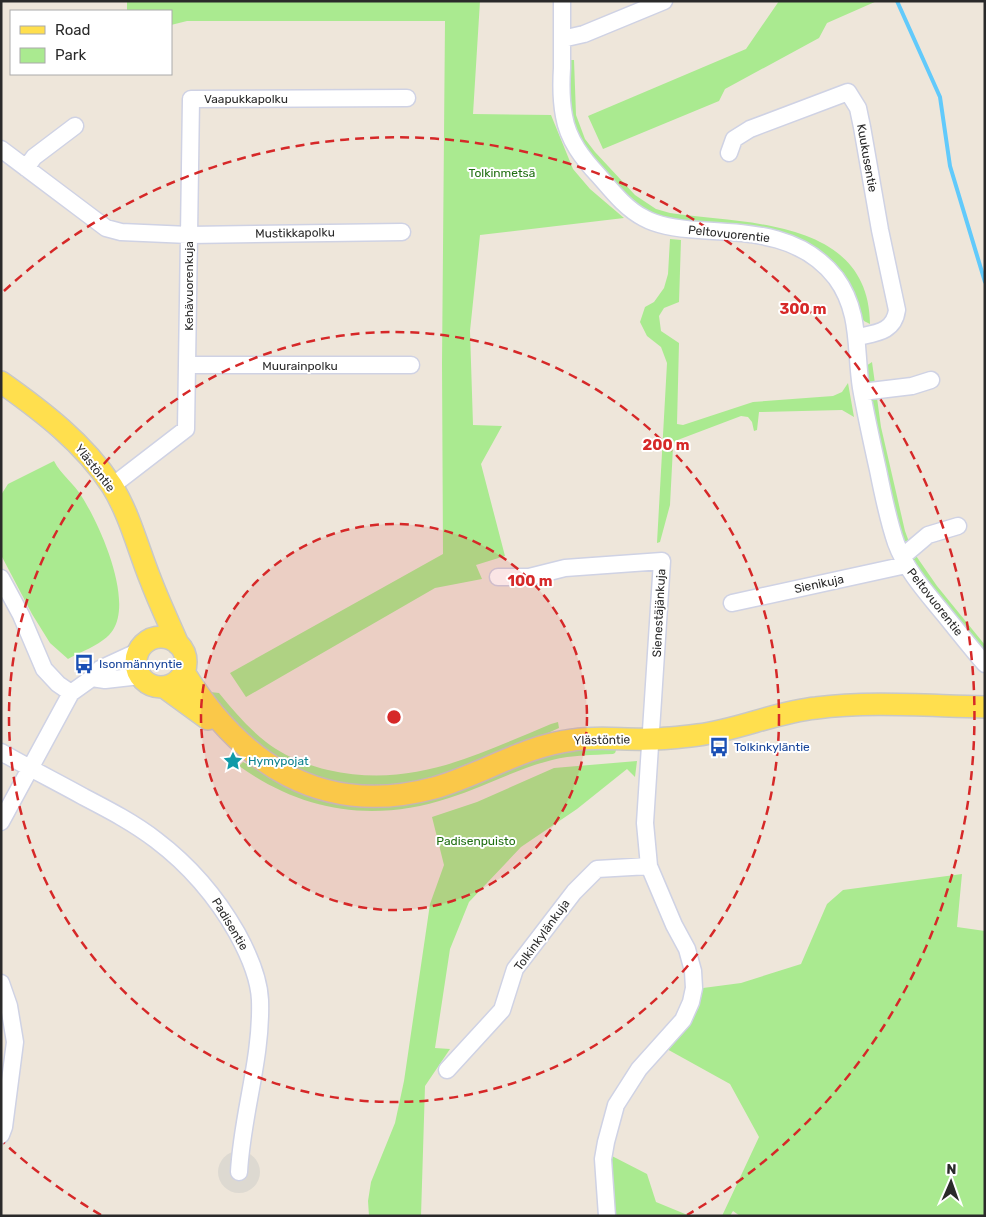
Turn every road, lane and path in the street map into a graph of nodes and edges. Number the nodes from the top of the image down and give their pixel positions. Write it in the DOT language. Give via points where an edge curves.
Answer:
graph roads {
  1 [pos="562,1"];
  2 [pos="664,1"];
  3 [pos="562,39"];
  4 [pos="407,98"];
  5 [pos="75,126"];
  6 [pos="1,149"];
  7 [pos="729,152"];
  8 [pos="26,168"];
  9 [pos="402,232"];
  10 [pos="189,235"];
  11 [pos="858,336"];
  12 [pos="188,365"];
  13 [pos="411,365"];
  14 [pos="932,380"];
  15 [pos="1,382"];
  16 [pos="862,392"];
  17 [pos="112,486"];
  18 [pos="958,526"];
  19 [pos="904,561"];
  20 [pos="498,576"];
  21 [pos="1,578"];
  22 [pos="151,582"];
  23 [pos="732,602"];
  24 [pos="178,644"];
  25 [pos="145,645"];
  26 [pos="985,664"];
  27 [pos="184,672"];
  28 [pos="140,676"];
  29 [pos="92,678"];
  30 [pos="164,687"];
  31 [pos="71,693"];
  32 [pos="985,707"];
  33 [pos="650,739"];
  34 [pos="239,741"];
  35 [pos="1,752"];
  36 [pos="31,768"];
  37 [pos="1,822"];
  38 [pos="649,866"];
  39 [pos="1,983"];
  40 [pos="447,1070"];
  41 [pos="1,1135"];
  42 [pos="239,1172"];
  43 [pos="607,1216"];
  1 -- 3 [label="street, Peltovuorentie"];
  2 -- 3 [label="street" via="584,34"];
  3 -- 11 [label="street, Peltovuorentie" via="561,99 569,134 585,161 620,200 643,218 670,227 780,239 800,247 837,279 846,296"];
  4 -- 10 [label="street, Vaapukkapolku" via="191,99"];
  5 -- 8 [label="street" via="34,157"];
  6 -- 8 [label="street, Kehävuorenkuja"];
  7 -- 11 [label="street, Kuukusentie" via="734,138 750,129 848,92 858,108 897,310 896,320 890,327"];
  8 -- 10 [label="street, Kehävuorenkuja" via="106,228 122,232"];
  9 -- 10 [label="street, Mustikkapolku"];
  10 -- 12 [label="street, Kehävuorenkuja"];
  11 -- 16 [label="street, Peltovuorentie"];
  12 -- 13 [label="street, Muurainpolku"];
  12 -- 17 [label="street, Kehävuorenkuja" via="186,429"];
  14 -- 16 [label="street" via="912,386"];
  15 -- 17 [label="main road, Ylästöntie" via="65,432"];
  16 -- 19 [label="street, Peltovuorentie" via="889,520"];
  17 -- 22 [label="main road, Ylästöntie" via="126,513"];
  18 -- 19 [label="street" via="928,535"];
  19 -- 23 [label="street, Sienikuja"];
  19 -- 26 [label="street, Peltovuorentie"];
  20 -- 33 [label="street, Sienestäjänkuja" via="528,577 565,568 662,561"];
  21 -- 31 [label="street" via="44,669"];
  22 -- 24 [label="main road, Ylästöntie"];
  22 -- 25 [label="main road, Ylästöntie" via="154,618"];
  24 -- 25 [label="main road" via="164,638"];
  24 -- 27 [label="main road" via="185,656"];
  25 -- 28 [label="main road" via="136,665"];
  25 -- 29 [label="street" via="100,669"];
  27 -- 30 [label="main road" via="177,682"];
  27 -- 34 [label="main road, Ylästöntie" via="198,694"];
  28 -- 29 [label="street" via="105,680"];
  28 -- 30 [label="main road" via="149,684"];
  29 -- 31 [label="street"];
  30 -- 34 [label="main road, Ylästöntie"];
  31 -- 36 [label="street"];
  32 -- 33 [label="main road, Ylästöntie" via="875,705 816,708 716,732"];
  33 -- 34 [label="main road, Ylästöntie" via="570,740 538,748 433,788 382,795 328,791 302,782 281,773"];
  33 -- 38 [label="street" via="645,823"];
  35 -- 36 [label="street, Padisentie"];
  36 -- 37 [label="street"];
  36 -- 42 [label="street, Padisentie" via="156,840 210,891 244,944 260,997 260,1025"];
  38 -- 40 [label="street, Tolkinkylänkuja" via="597,869 574,892 515,970 502,1010"];
  38 -- 43 [label="street" via="687,949 694,988 684,1020 639,1069 616,1105 603,1159"];
  39 -- 41 [label="street" via="15,1042"];
}
